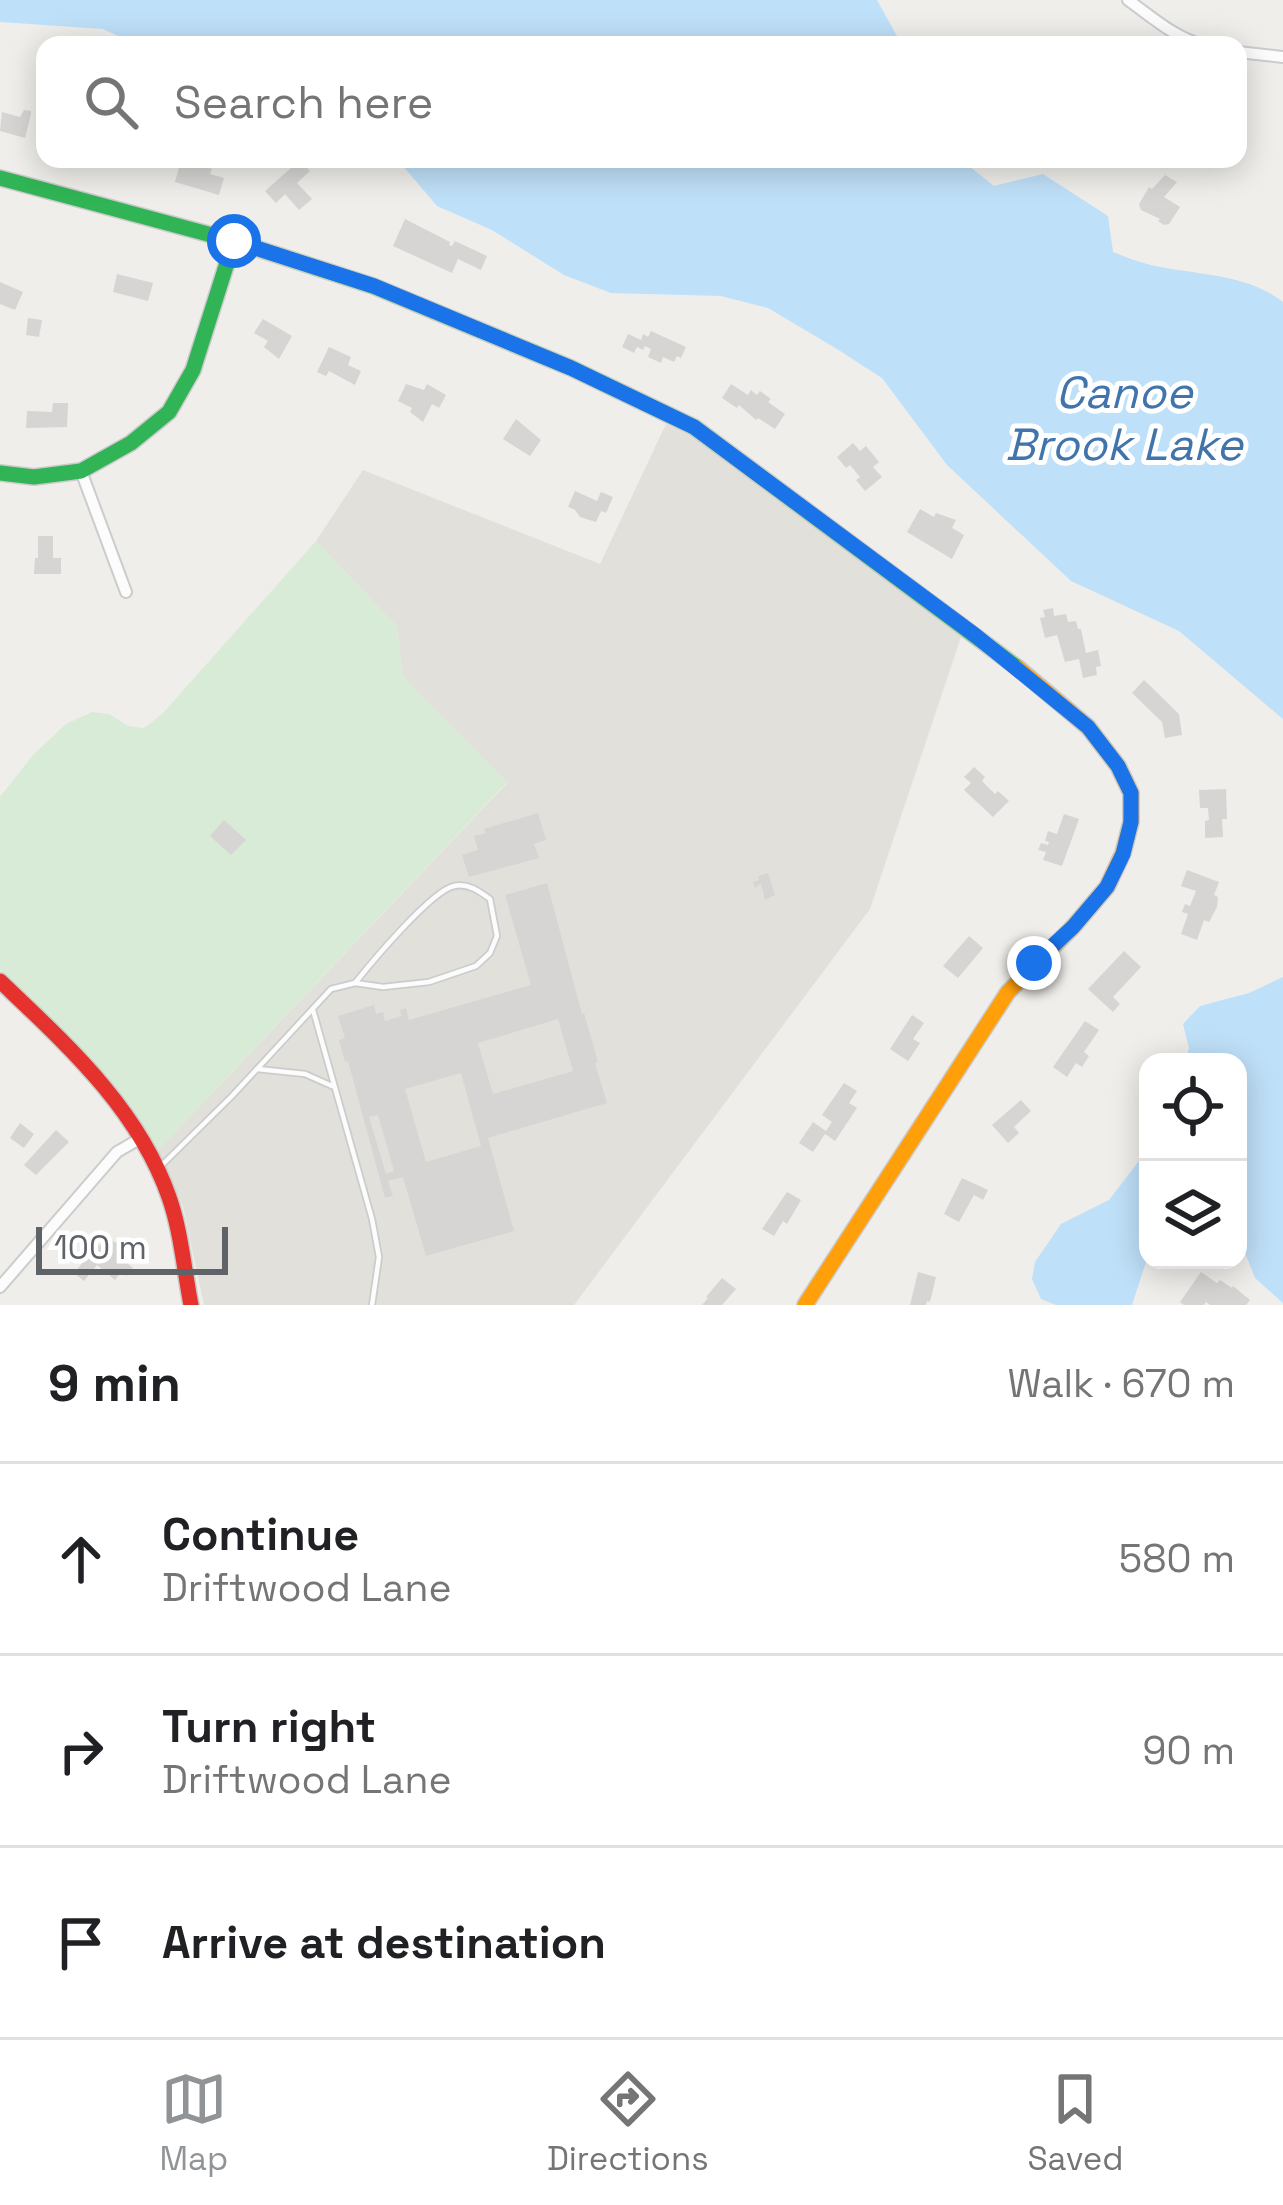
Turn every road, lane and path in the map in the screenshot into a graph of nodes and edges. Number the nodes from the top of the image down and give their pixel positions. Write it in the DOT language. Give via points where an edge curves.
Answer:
graph roads {
  1 [pos="1128,0"];
  2 [pos="1180,36"];
  3 [pos="1247,53"];
  4 [pos="1283,57"];
  5 [pos="0,178"];
  6 [pos="234,241"];
  7 [pos="81,471"];
  8 [pos="0,473"];
  9 [pos="126,592"];
  10 [pos="0,981"];
  11 [pos="355,983"];
  12 [pos="313,1010"];
  13 [pos="257,1070"];
  14 [pos="332,1086"];
  15 [pos="140,1138"];
  16 [pos="157,1169"];
  17 [pos="0,1287"];
  18 [pos="191,1305"];
  19 [pos="371,1305"];
  20 [pos="805,1305"];
  1 -- 2 [label="street"];
  3 -- 4 [label="street"];
  5 -- 6 [label="street"];
  6 -- 7 [label="street" via="193,370 169,412"];
  6 -- 20 [label="street" via="374,286 694,427 1027,675 1088,727 1118,766 1131,793 1131,822 1107,887 1008,992"];
  7 -- 8 [label="street"];
  7 -- 9 [label="street"];
  10 -- 15 [label="street" via="108,1090"];
  11 -- 11 [label="lane" via="429,982 476,966 497,936 490,899 472,887 436,896"];
  11 -- 12 [label="lane" via="331,989"];
  12 -- 13 [label="lane"];
  12 -- 14 [label="lane"];
  13 -- 14 [label="lane"];
  13 -- 16 [label="lane"];
  14 -- 19 [label="lane" via="380,1257"];
  15 -- 16 [label="street"];
  15 -- 17 [label="street" via="117,1152"];
  16 -- 18 [label="street"];
}
